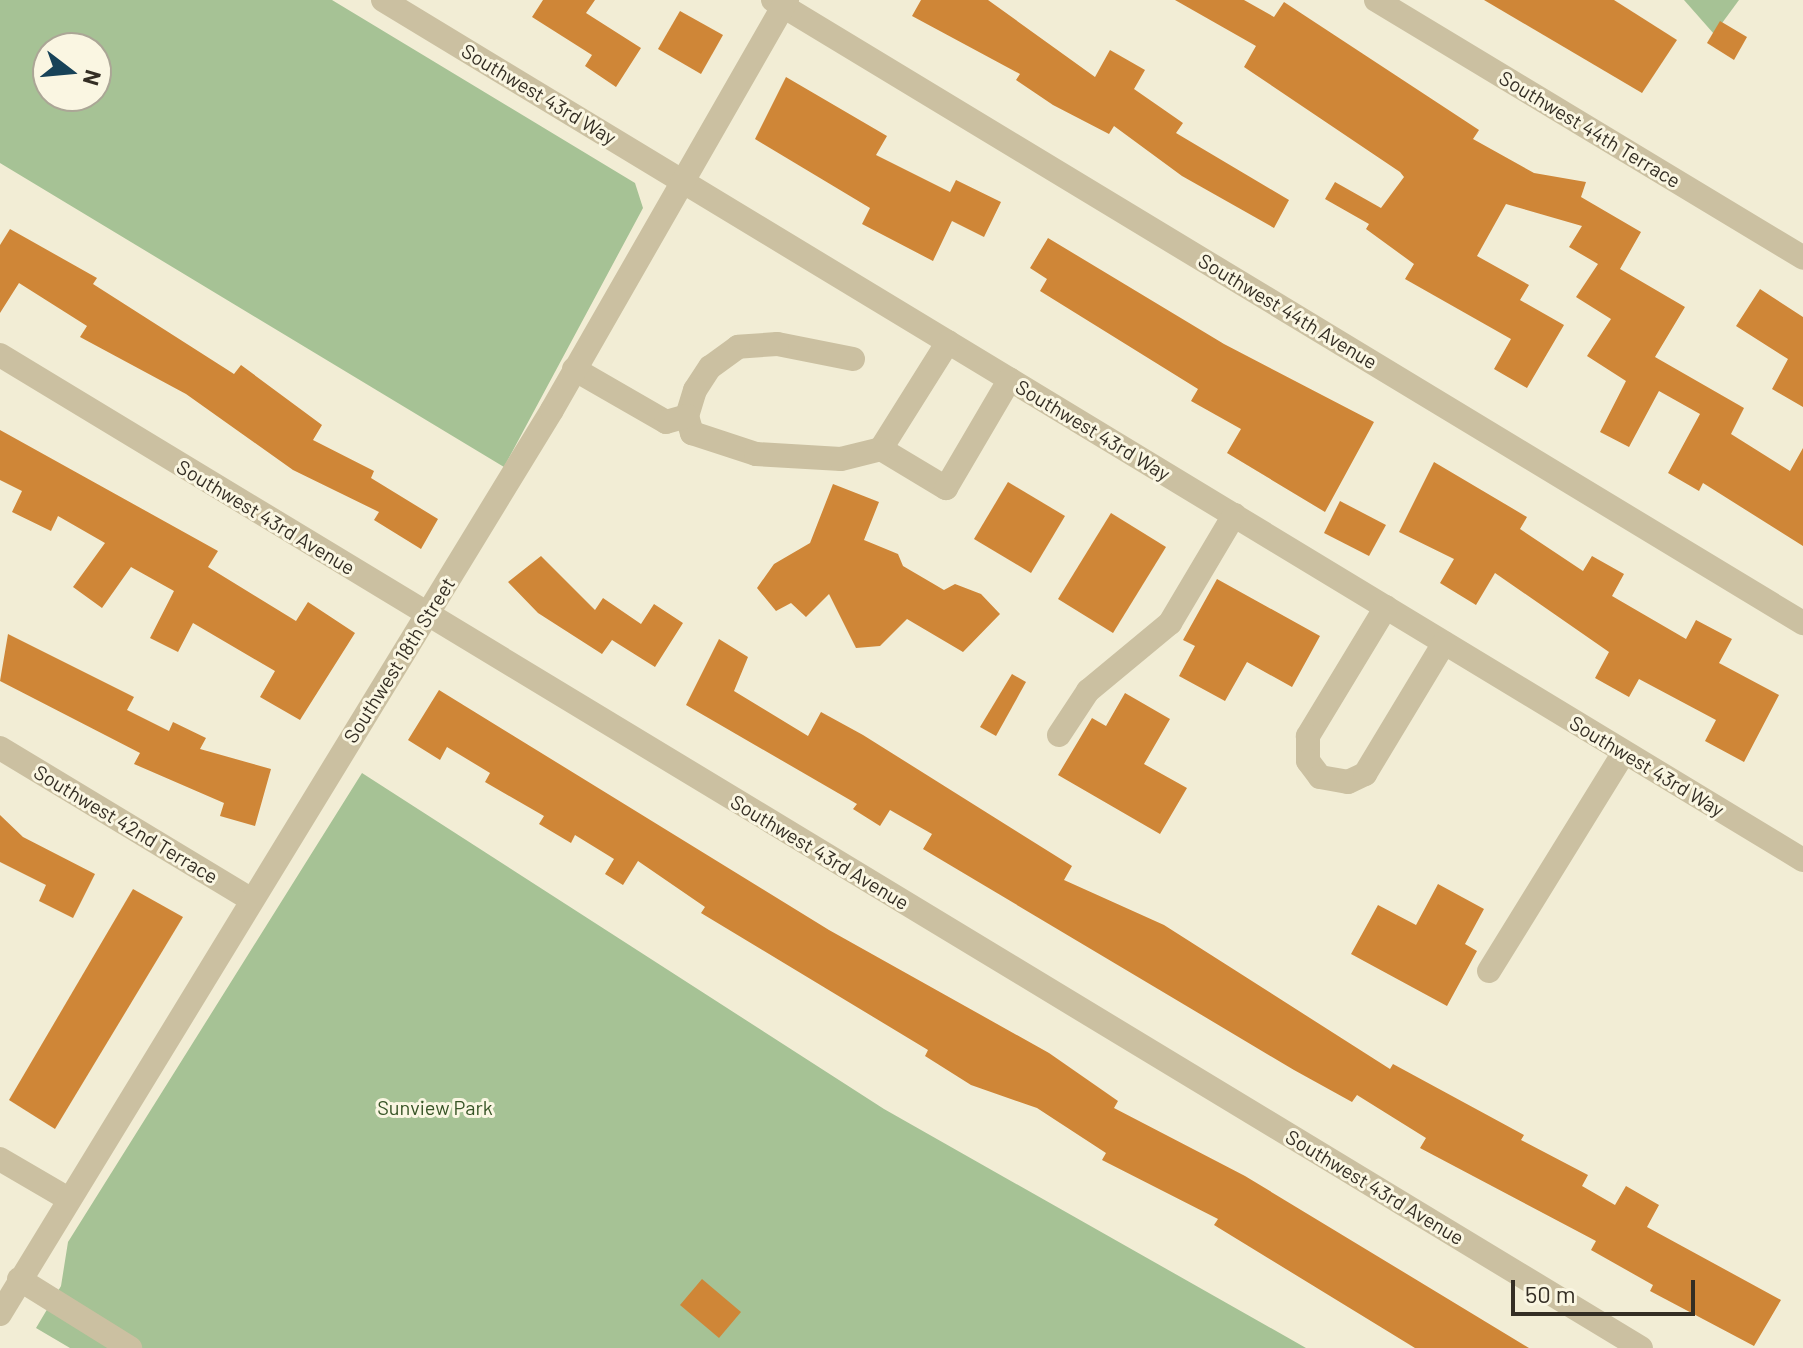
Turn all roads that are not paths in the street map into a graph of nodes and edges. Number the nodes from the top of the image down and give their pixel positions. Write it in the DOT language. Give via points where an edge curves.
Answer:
graph roads {
  1 [pos="383,0"];
  2 [pos="1376,0"];
  3 [pos="781,2"];
  4 [pos="680,180"];
  5 [pos="1803,258"];
  6 [pos="948,342"];
  7 [pos="0,355"];
  8 [pos="853,359"];
  9 [pos="574,369"];
  10 [pos="1010,379"];
  11 [pos="687,416"];
  12 [pos="881,449"];
  13 [pos="1234,515"];
  14 [pos="1386,607"];
  15 [pos="427,615"];
  16 [pos="1803,623"];
  17 [pos="1444,643"];
  18 [pos="1059,735"];
  19 [pos="0,748"];
  20 [pos="1624,752"];
  21 [pos="1803,860"];
  22 [pos="252,900"];
  23 [pos="1489,971"];
  24 [pos="0,1159"];
  25 [pos="65,1197"];
  26 [pos="19,1279"];
  27 [pos="0,1314"];
  28 [pos="130,1348"];
  29 [pos="1641,1348"];
  1 -- 4 [label="street, Southwest 43rd Way"];
  2 -- 5 [label="street, Southwest 44th Terrace"];
  3 -- 4 [label="street, Southwest 18th Street"];
  3 -- 16 [label="street, Southwest 44th Avenue"];
  4 -- 6 [label="street, Southwest 43rd Way"];
  4 -- 9 [label="street, Southwest 18th Street"];
  6 -- 10 [label="street, Southwest 43rd Way"];
  6 -- 12 [label="street"];
  7 -- 15 [label="street, Southwest 43rd Avenue"];
  8 -- 11 [label="street" via="777,344 738,347 710,367"];
  9 -- 11 [label="street" via="666,422"];
  9 -- 15 [label="street, Southwest 18th Street"];
  10 -- 12 [label="street" via="946,488"];
  10 -- 13 [label="street, Southwest 43rd Way"];
  11 -- 12 [label="street" via="705,443 756,454 841,459"];
  13 -- 14 [label="street, Southwest 43rd Way"];
  13 -- 18 [label="street" via="1170,623 1088,691"];
  14 -- 17 [label="street, Southwest 43rd Way"];
  14 -- 17 [label="street" via="1308,736 1308,761 1320,777 1348,782 1365,774"];
  15 -- 22 [label="street, Southwest 18th Street"];
  15 -- 29 [label="street, Southwest 43rd Avenue"];
  17 -- 20 [label="street, Southwest 43rd Way"];
  19 -- 22 [label="street, Southwest 42nd Terrace"];
  20 -- 21 [label="street, Southwest 43rd Way"];
  20 -- 23 [label="street"];
  22 -- 25 [label="street, Southwest 18th Street"];
  24 -- 25 [label="street"];
  25 -- 26 [label="street, Southwest 18th Street"];
  26 -- 27 [label="street, Southwest 18th Street"];
  26 -- 28 [label="street"];
}
